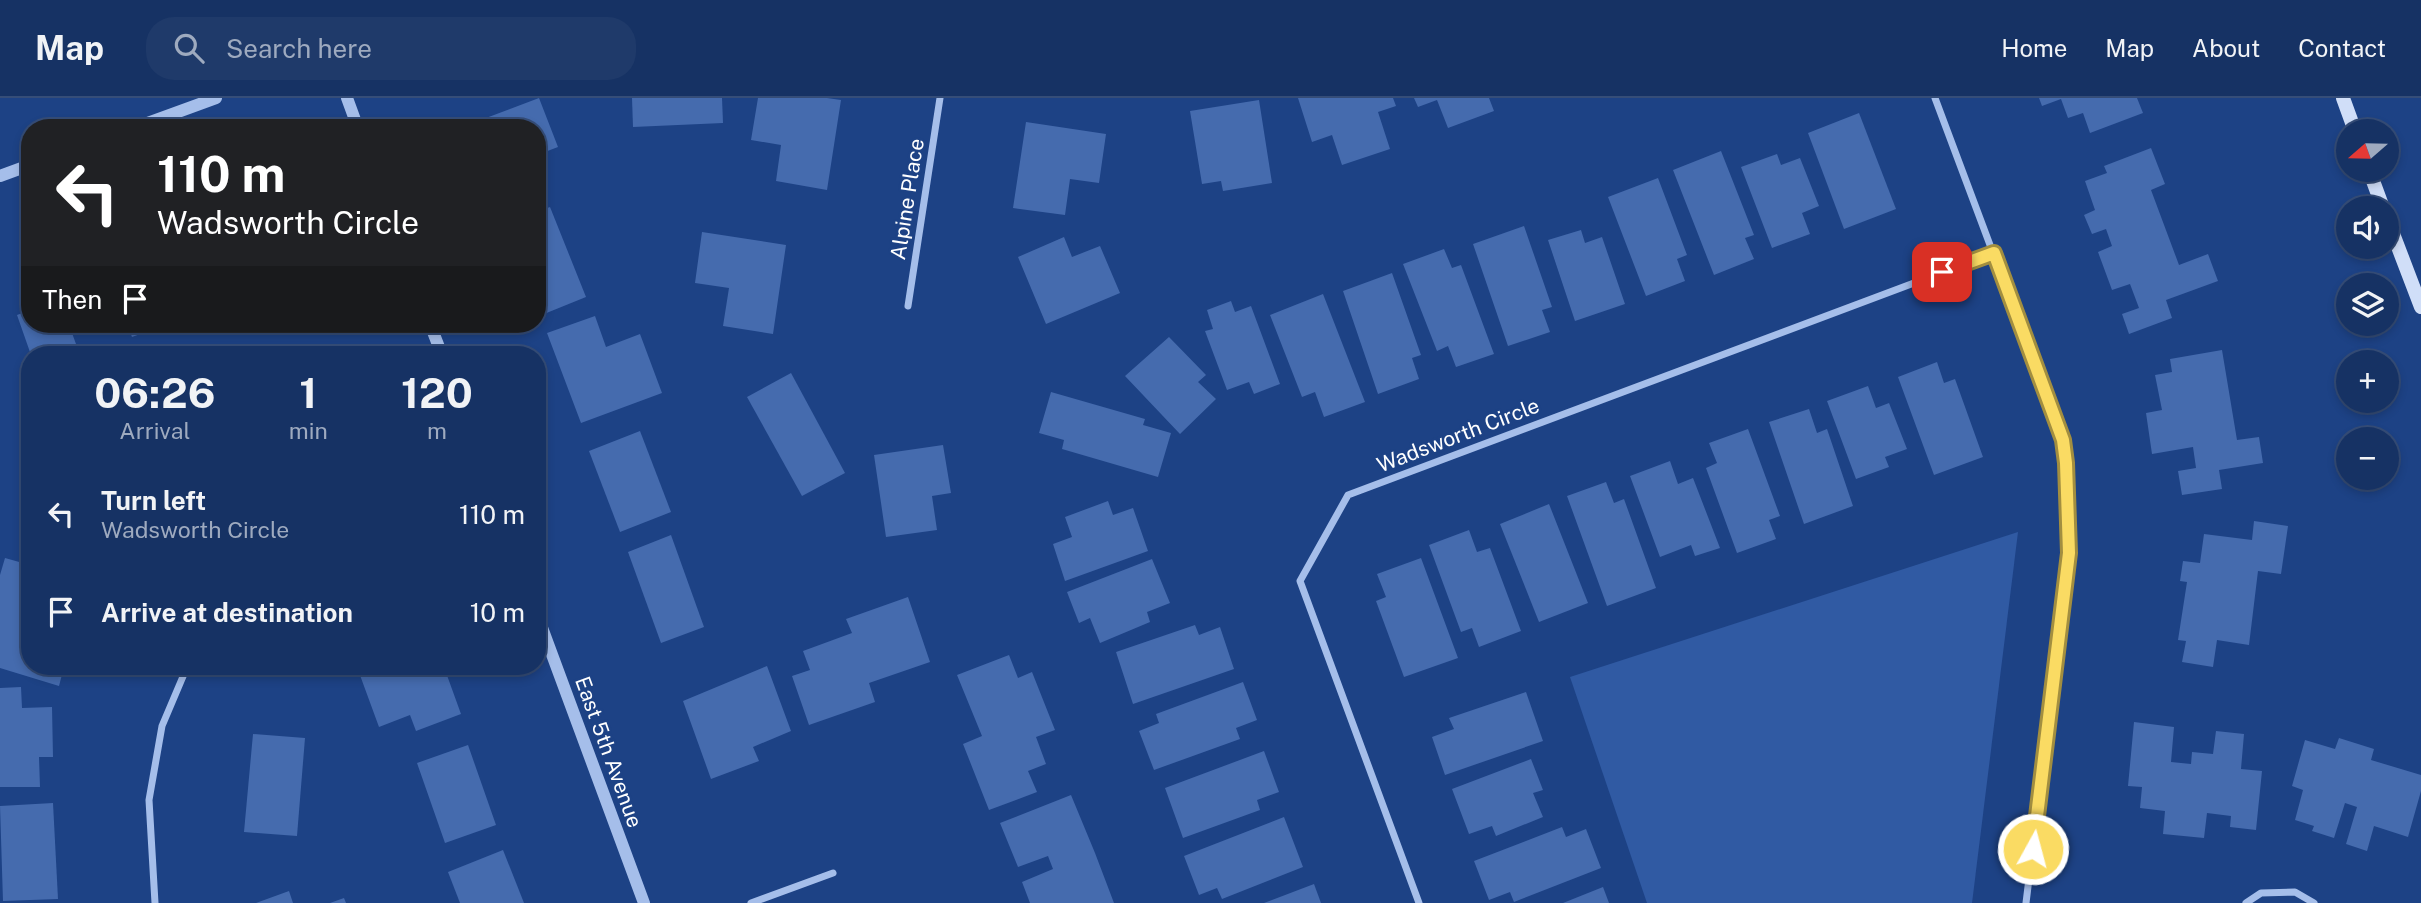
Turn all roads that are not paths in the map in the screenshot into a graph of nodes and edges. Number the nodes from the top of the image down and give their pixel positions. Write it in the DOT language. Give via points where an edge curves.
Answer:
graph roads {
  1 [pos="216,98"];
  2 [pos="347,98"];
  3 [pos="940,98"];
  4 [pos="1935,98"];
  5 [pos="2343,98"];
  6 [pos="159,119"];
  7 [pos="355,119"];
  8 [pos="2351,119"];
  9 [pos="21,168"];
  10 [pos="0,176"];
  11 [pos="2399,249"];
  12 [pos="1994,253"];
  13 [pos="908,306"];
  14 [pos="2421,307"];
  15 [pos="546,638"];
  16 [pos="184,675"];
  17 [pos="833,873"];
  18 [pos="155,903"];
  19 [pos="644,903"];
  20 [pos="751,903"];
  21 [pos="1419,903"];
  22 [pos="2026,903"];
  23 [pos="2246,903"];
  24 [pos="2314,903"];
  1 -- 6 [label="street"];
  2 -- 7 [label="street"];
  3 -- 13 [label="street, Alpine Place"];
  4 -- 12 [label="street"];
  5 -- 8 [label="main road"];
  9 -- 10 [label="street"];
  11 -- 14 [label="main road"];
  12 -- 21 [label="street, Wadsworth Circle" via="1348,495 1300,581"];
  12 -- 22 [label="street" via="2063,440 2066,463 2069,553"];
  15 -- 19 [label="street, East 5th Avenue"];
  16 -- 18 [label="street" via="162,726 149,800"];
  17 -- 20 [label="street"];
  23 -- 24 [label="street" via="2262,892 2295,891"];
}
